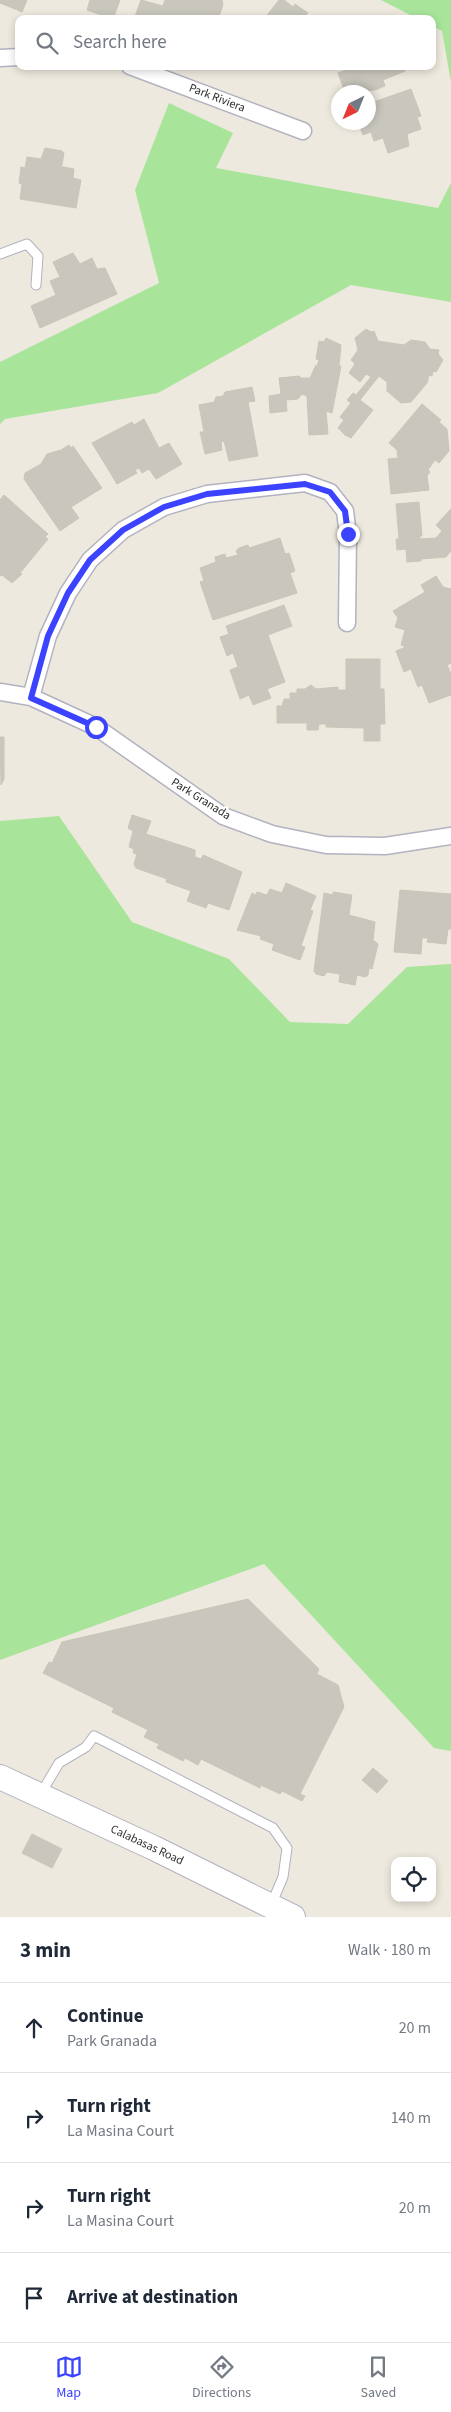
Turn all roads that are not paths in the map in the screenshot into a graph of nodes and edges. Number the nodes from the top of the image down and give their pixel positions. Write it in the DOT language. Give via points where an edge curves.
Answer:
graph roads {
  1 [pos="15,57"];
  2 [pos="0,58"];
  3 [pos="141,70"];
  4 [pos="303,131"];
  5 [pos="0,254"];
  6 [pos="36,285"];
  7 [pos="347,623"];
  8 [pos="0,692"];
  9 [pos="31,698"];
  10 [pos="451,836"];
  11 [pos="0,1777"];
  12 [pos="40,1795"];
  13 [pos="271,1905"];
  14 [pos="293,1917"];
  1 -- 2 [label="street"];
  3 -- 4 [label="street, Park Riviera"];
  5 -- 6 [label="lane" via="27,244 38,256"];
  7 -- 9 [label="street" via="345,511 330,492 305,484 207,494 164,507 123,530 90,560 68,593 48,636"];
  8 -- 9 [label="street, Park Granada"];
  9 -- 10 [label="street, Park Granada" via="96,727 223,816 272,834 326,845 386,846"];
  11 -- 12 [label="main road, Calabasas Road"];
  12 -- 13 [label="main road, Calabasas Road"];
  12 -- 13 [label="lane" via="59,1764 86,1747 94,1736 272,1828 287,1848 283,1878"];
  13 -- 14 [label="main road, Calabasas Road"];
}
